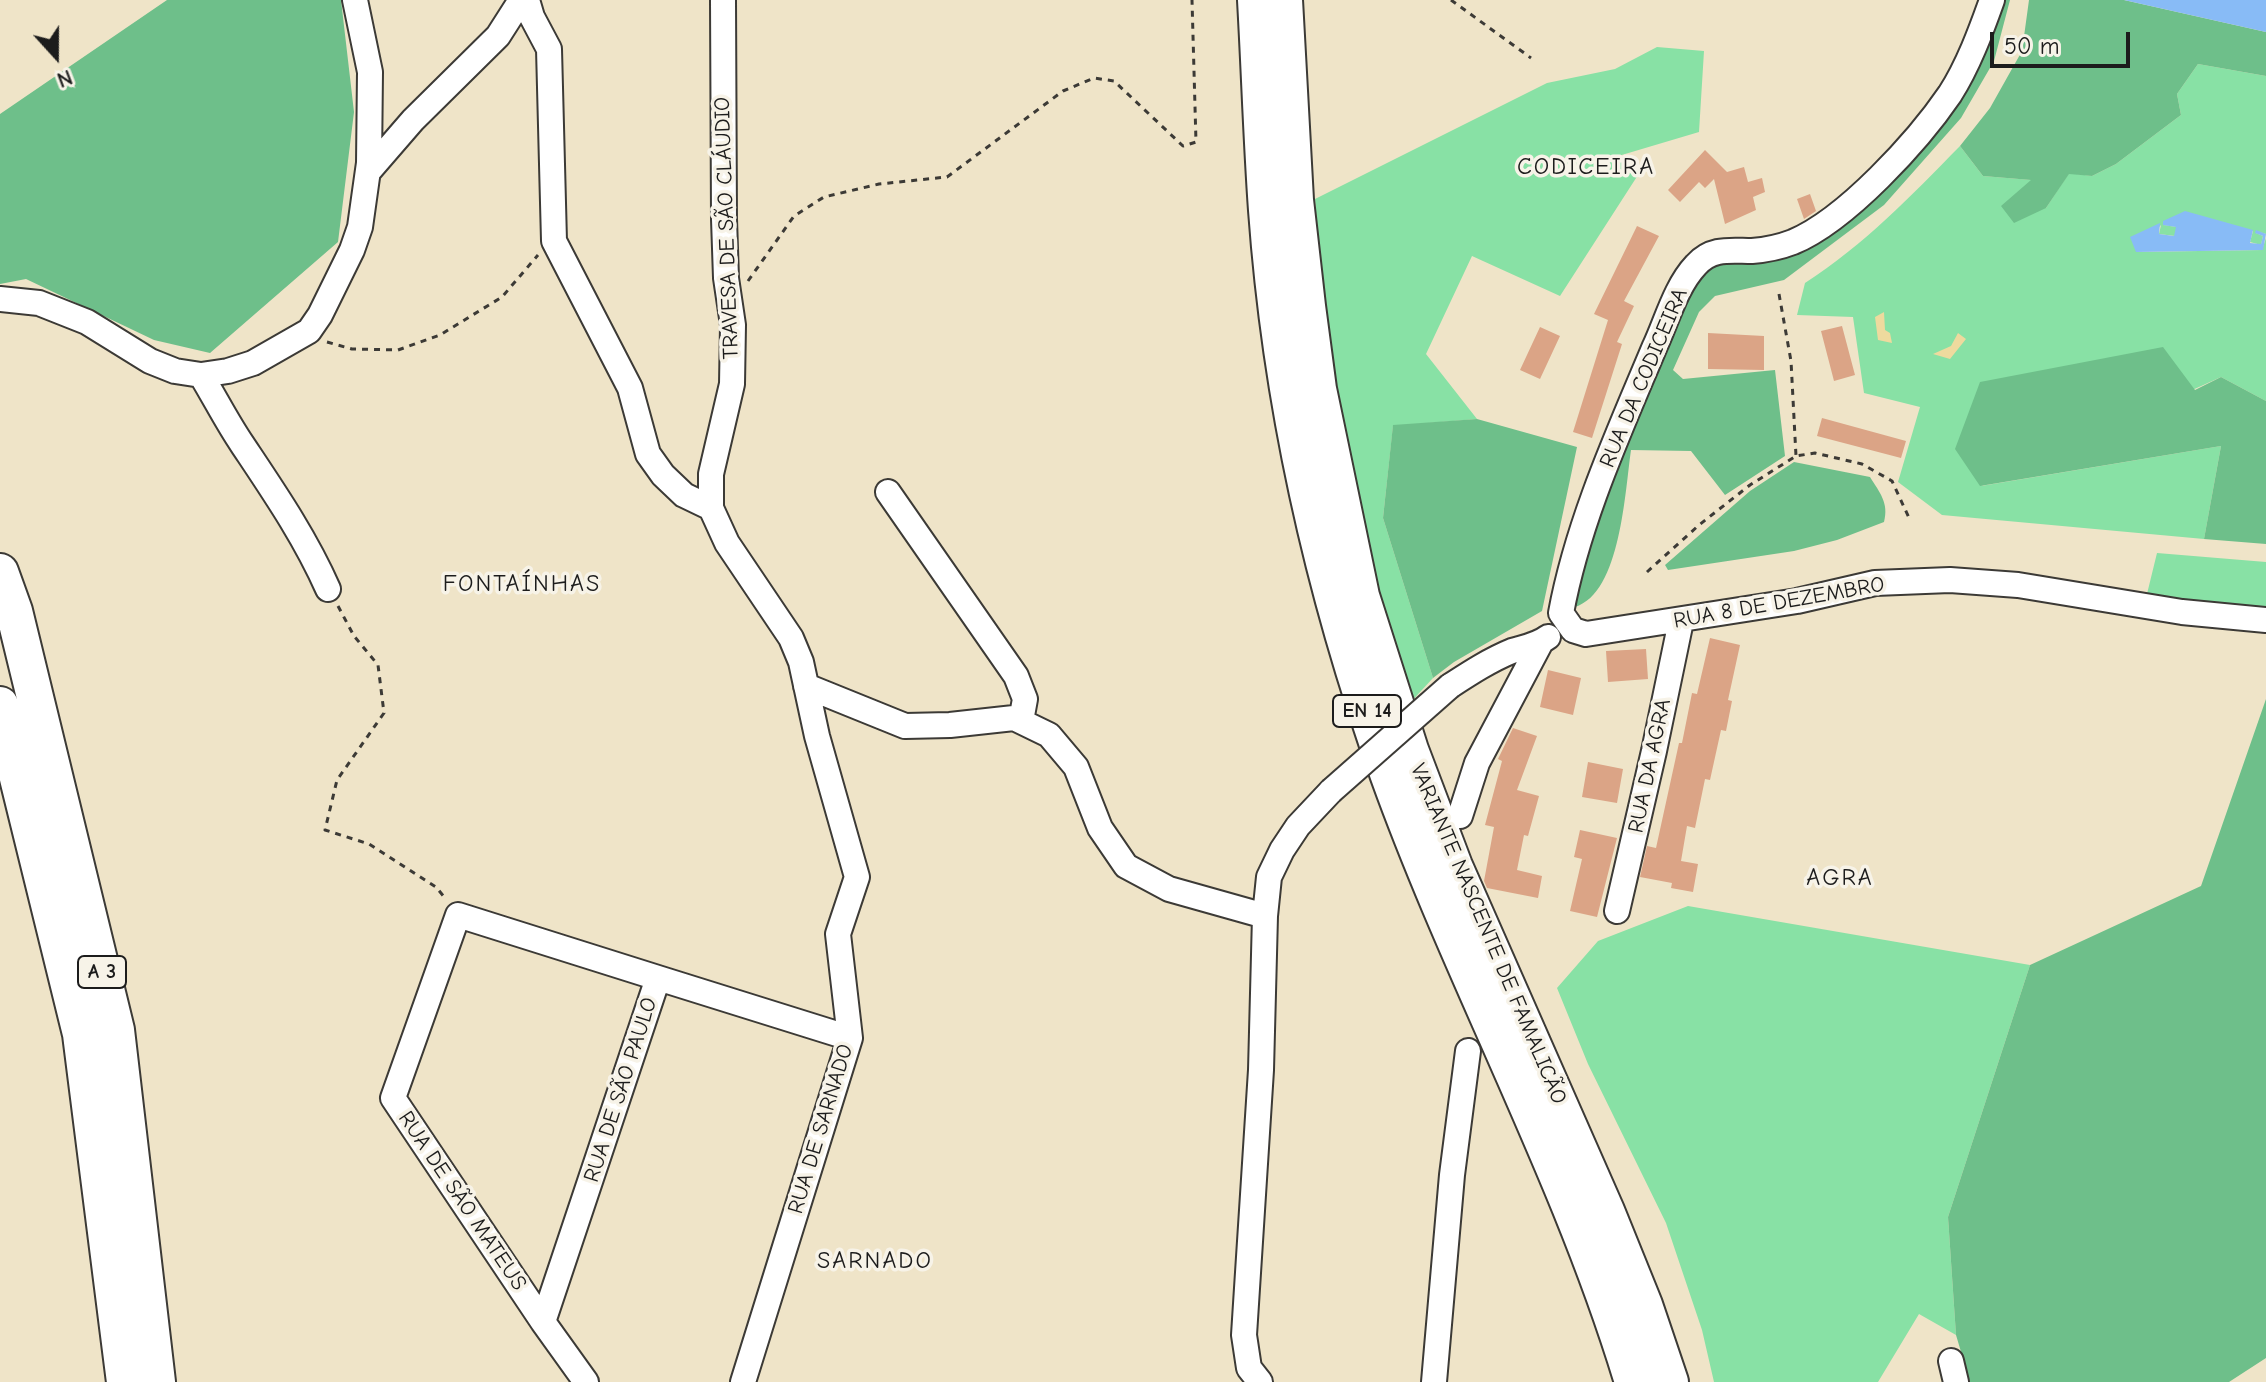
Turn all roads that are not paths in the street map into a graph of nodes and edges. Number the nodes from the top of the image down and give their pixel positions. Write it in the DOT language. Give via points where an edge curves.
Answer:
graph roads {
  1 [pos="355,0"];
  2 [pos="521,0"];
  3 [pos="527,0"];
  4 [pos="723,0"];
  5 [pos="1256,0"];
  6 [pos="1284,0"];
  7 [pos="1992,0"];
  8 [pos="368,172"];
  9 [pos="0,299"];
  10 [pos="201,375"];
  11 [pos="888,492"];
  12 [pos="711,508"];
  13 [pos="0,572"];
  14 [pos="328,589"];
  15 [pos="2266,620"];
  16 [pos="1681,621"];
  17 [pos="1566,623"];
  18 [pos="1541,642"];
  19 [pos="806,686"];
  20 [pos="0,705"];
  21 [pos="1021,721"];
  22 [pos="1460,816"];
  23 [pos="1617,911"];
  24 [pos="1265,916"];
  25 [pos="658,978"];
  26 [pos="850,1038"];
  27 [pos="1468,1051"];
  28 [pos="543,1322"];
  29 [pos="125,1382"];
  30 [pos="157,1382"];
  31 [pos="586,1382"];
  32 [pos="743,1382"];
  33 [pos="1260,1382"];
  34 [pos="1434,1382"];
  35 [pos="1633,1382"];
  36 [pos="1670,1382"];
  1 -- 8 [label="street" via="370,72"];
  2 -- 8 [label="street" via="498,36"];
  3 -- 12 [label="street" via="549,49 554,237 630,388 648,454 684,495"];
  4 -- 12 [label="street, TRAVESA DE SÃO CLÁUDIO" via="722,172 732,384 711,474"];
  5 -- 35 [label="highway, VARIANTE NASCENTE DE FAMALICÃO / EN 14" via="1267,213 1280,324 1335,613 1390,779 1578,1227"];
  6 -- 36 [label="highway, VARIANTE NASCENTE DE FAMALICÃO / EN 14" via="1295,200 1307,306 1318,389 1361,596 1454,866 1606,1211"];
  7 -- 17 [label="street, RUA DA CODICEIRA" via="1950,93 1868,187 1823,226 1793,242 1751,251 1730,249 1696,265 1672,307 1613,447 1565,593 1561,613"];
  8 -- 10 [label="street" via="352,250 309,331 253,363"];
  9 -- 10 [label="street" via="39,303 87,322 150,361"];
  10 -- 14 [label="street" via="313,554"];
  11 -- 21 [label="street" via="1016,676 1025,699"];
  12 -- 19 [label="street, TRAVESA DE SÃO CLÁUDIO" via="727,543 791,638"];
  13 -- 30 [label="highway, A 3" via="116,1030"];
  15 -- 16 [label="street, RUA 8 DE DEZEMBRO" via="1950,580 1875,583"];
  16 -- 17 [label="street, RUA 8 DE DEZEMBRO" via="1586,634"];
  16 -- 23 [label="street, RUA DA AGRA"];
  17 -- 18 [label="street"];
  18 -- 22 [label="street" via="1477,763"];
  18 -- 24 [label="street, bridge" via="1511,652 1450,686 1331,791 1282,850 1269,877"];
  19 -- 21 [label="street" via="905,726"];
  19 -- 26 [label="street, RUA DE SARNADO" via="857,877 838,934"];
  20 -- 29 [label="highway, A 3" via="81,1034"];
  21 -- 24 [label="street" via="1049,735 1076,767 1100,828 1126,866 1169,889"];
  24 -- 33 [label="street" via="1244,1335 1249,1368"];
  25 -- 26 [label="street, RUA DE SÃO PAULO"];
  25 -- 28 [label="street, RUA DE SÃO PAULO"];
  25 -- 28 [label="street, RUA DE SÃO MATEUS" via="458,915 393,1098"];
  26 -- 32 [label="street, RUA DE SARNADO"];
  27 -- 34 [label="street"];
  28 -- 31 [label="street"];
}
